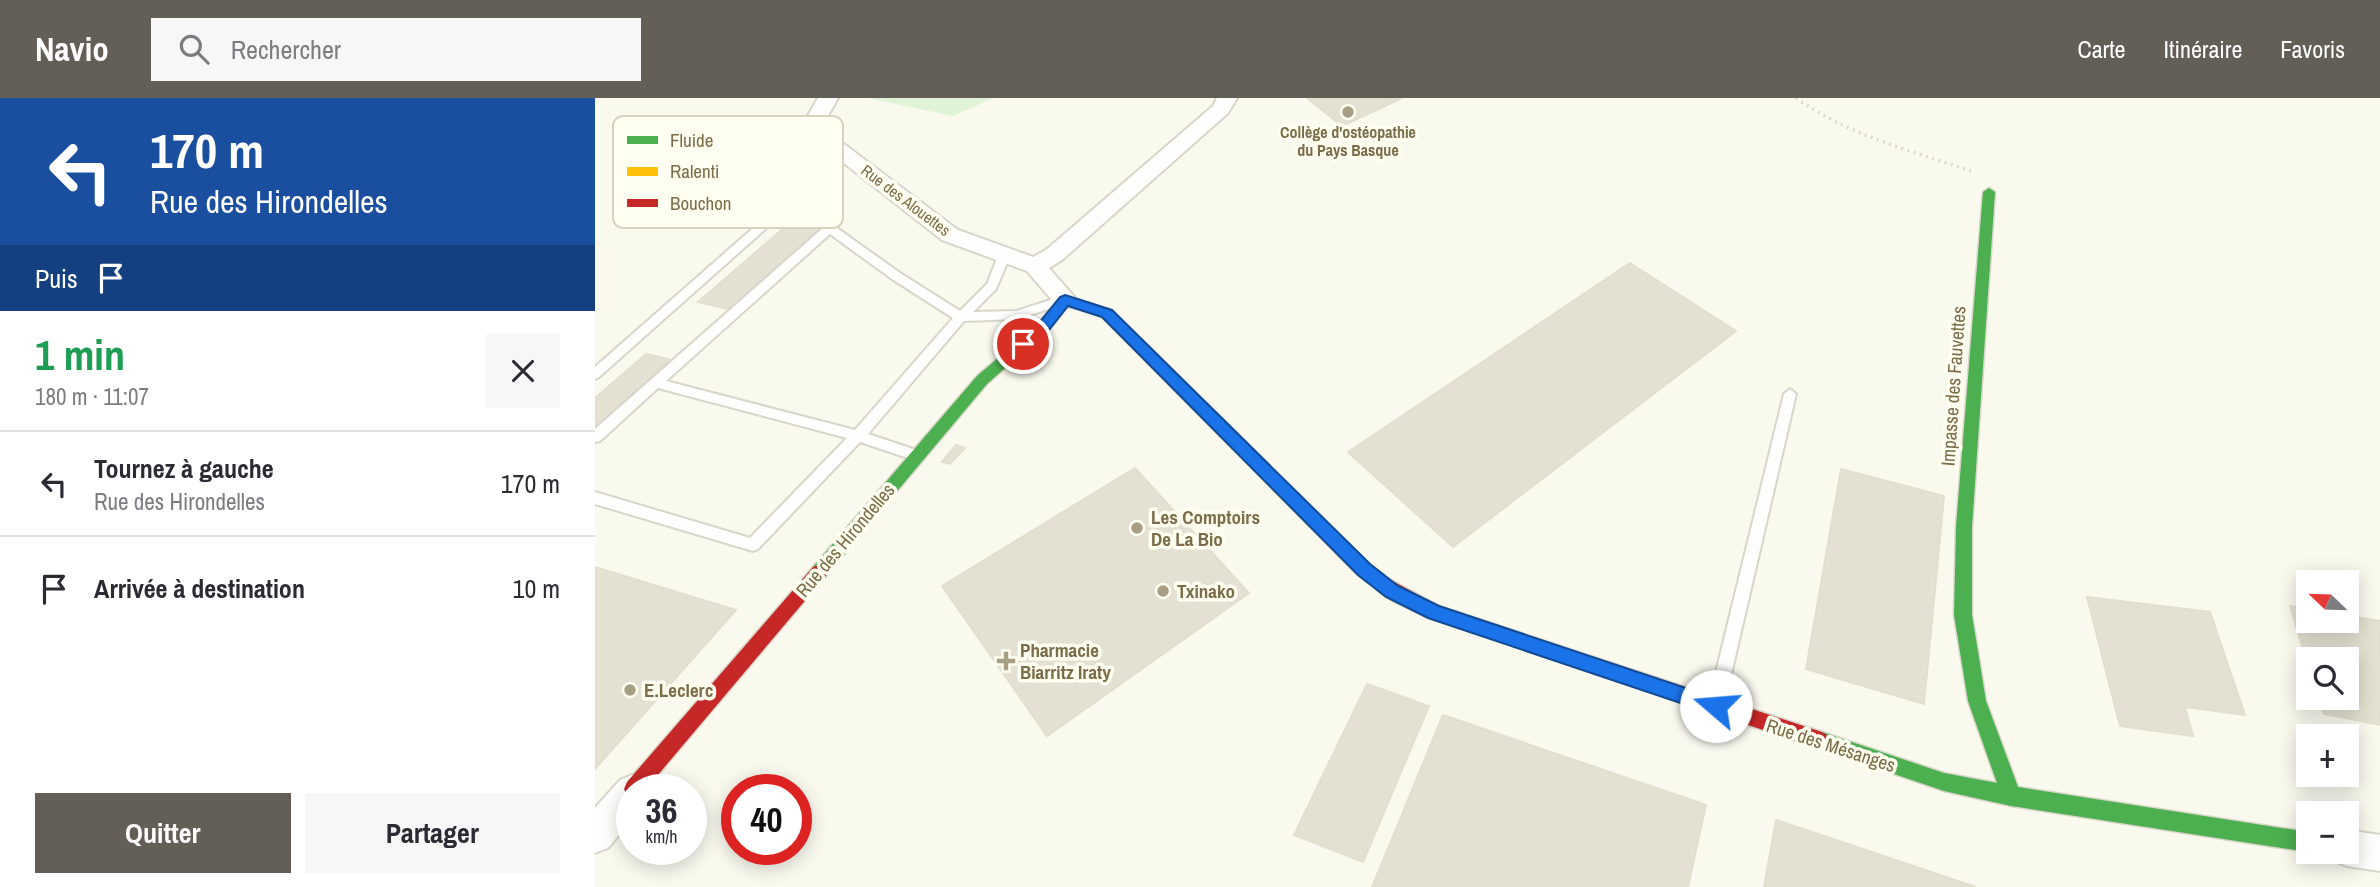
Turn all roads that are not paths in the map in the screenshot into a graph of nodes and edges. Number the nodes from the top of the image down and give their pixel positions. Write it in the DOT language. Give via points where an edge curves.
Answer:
graph roads {
  1 [pos="828,98"];
  2 [pos="1227,98"];
  3 [pos="817,116"];
  4 [pos="843,153"];
  5 [pos="1989,192"];
  6 [pos="760,228"];
  7 [pos="830,228"];
  8 [pos="1004,256"];
  9 [pos="1035,266"];
  10 [pos="1065,300"];
  11 [pos="961,317"];
  12 [pos="595,374"];
  13 [pos="655,383"];
  14 [pos="1790,394"];
  15 [pos="858,436"];
  16 [pos="595,437"];
  17 [pos="917,456"];
  18 [pos="595,498"];
  19 [pos="1716,706"];
  20 [pos="647,774"];
  21 [pos="2011,796"];
  22 [pos="616,810"];
  23 [pos="595,835"];
  24 [pos="2296,840"];
  25 [pos="2359,850"];
  26 [pos="2380,853"];
  1 -- 3 [label="street, Rue des Alouettes"];
  2 -- 9 [label="street" via="1201,127 1054,255"];
  4 -- 8 [label="street, Rue des Alouettes" via="950,235"];
  5 -- 21 [label="street, Impasse des Fauvettes" via="1964,527 1963,615 1977,701"];
  6 -- 12 [label="lane"];
  7 -- 11 [label="lane"];
  7 -- 13 [label="lane"];
  8 -- 9 [label="street, Rue des Alouettes"];
  8 -- 11 [label="lane" via="992,286"];
  9 -- 10 [label="street"];
  10 -- 11 [label="lane" via="1017,315"];
  10 -- 17 [label="street, Rue des Hirondelles" via="1044,326 982,380"];
  10 -- 19 [label="street, Rue des Mésanges" via="1107,314 1116,322 1364,569 1392,591 1434,612"];
  11 -- 15 [label="lane"];
  13 -- 15 [label="lane"];
  13 -- 16 [label="lane"];
  14 -- 19 [label="lane"];
  15 -- 17 [label="lane"];
  15 -- 18 [label="lane" via="753,545"];
  17 -- 20 [label="street, Rue des Hirondelles"];
  19 -- 21 [label="street, Rue des Mésanges" via="1944,782"];
  21 -- 24 [label="street, Rue des Mésanges"];
  22 -- 23 [label="street, Rue des Hirondelles"];
  25 -- 26 [label="street"];
}
